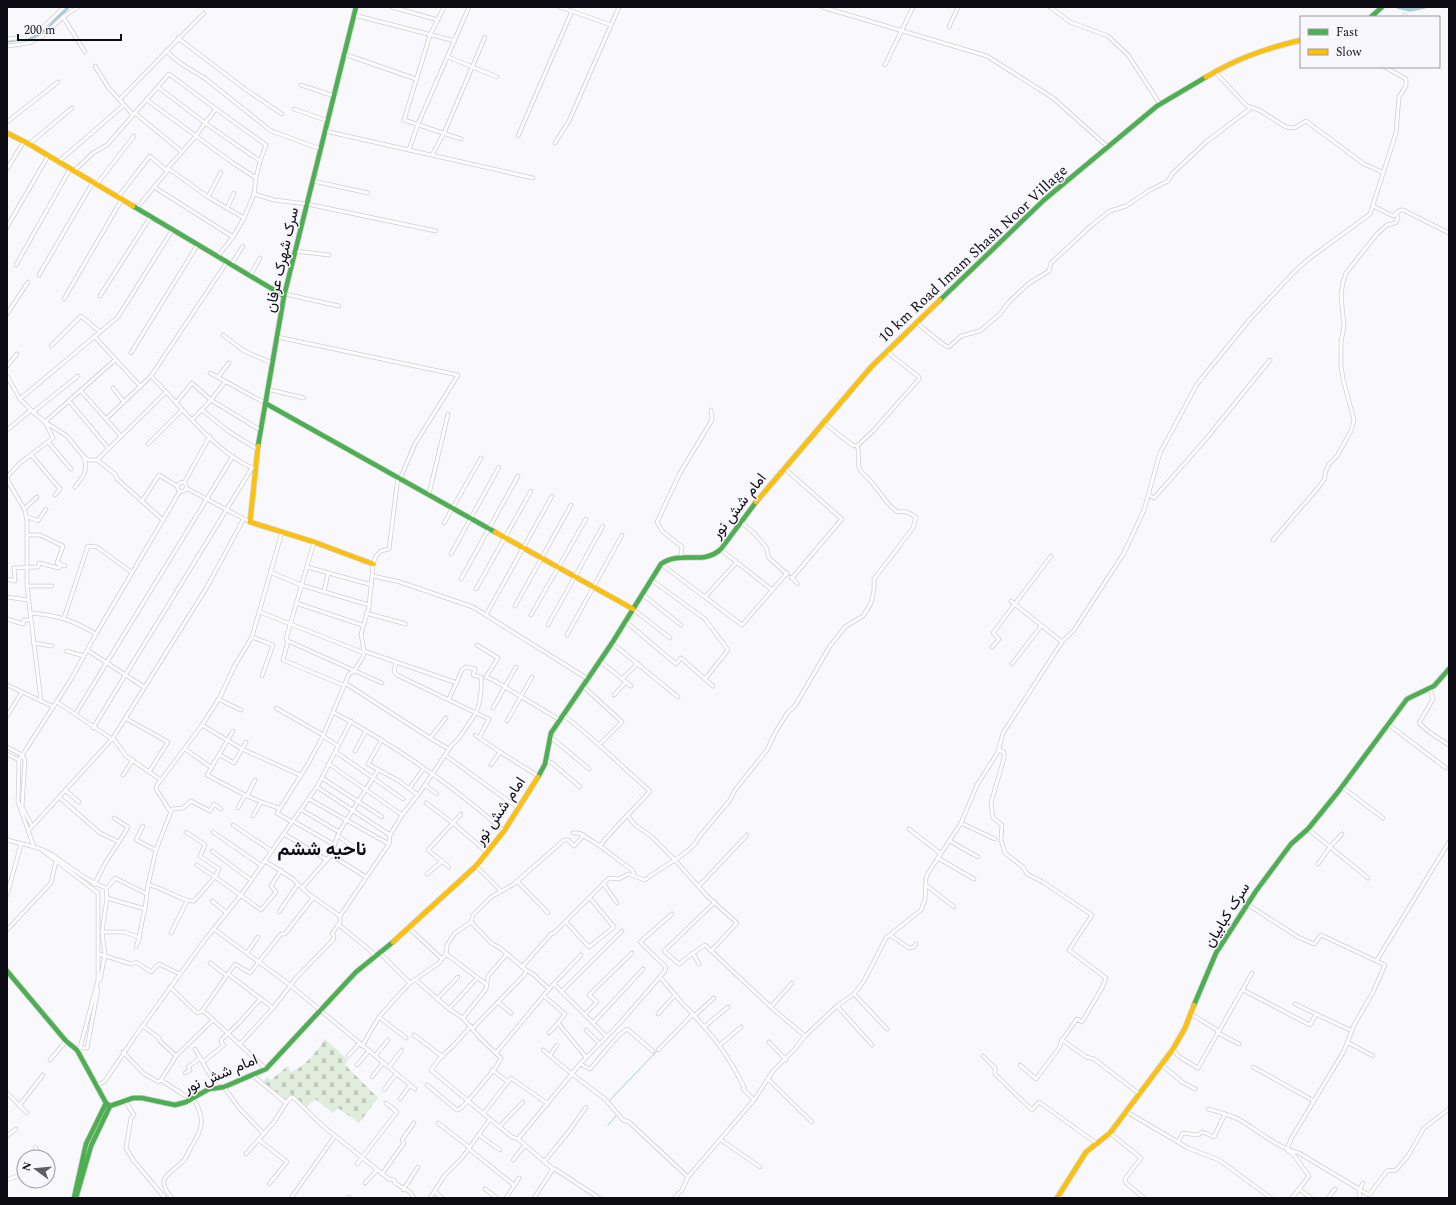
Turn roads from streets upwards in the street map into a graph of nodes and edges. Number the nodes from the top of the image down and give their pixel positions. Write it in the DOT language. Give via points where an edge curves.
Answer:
graph roads {
  1 [pos="64,7"];
  2 [pos="78,7"];
  3 [pos="356,7"];
  4 [pos="392,7"];
  5 [pos="444,7"];
  6 [pos="469,7"];
  7 [pos="560,7"];
  8 [pos="619,7"];
  9 [pos="822,7"];
  10 [pos="913,7"];
  11 [pos="958,7"];
  12 [pos="1050,7"];
  13 [pos="1382,7"];
  14 [pos="1056,8"];
  15 [pos="570,9"];
  16 [pos="204,13"];
  17 [pos="354,15"];
  18 [pos="1372,16"];
  19 [pos="63,17"];
  20 [pos="438,20"];
  21 [pos="611,25"];
  22 [pos="949,27"];
  23 [pos="902,31"];
  24 [pos="430,35"];
  25 [pos="485,37"];
  26 [pos="178,38"];
  27 [pos="7,39"];
  28 [pos="1300,40"];
  29 [pos="455,41"];
  30 [pos="7,46"];
  31 [pos="166,51"];
  32 [pos="84,52"];
  33 [pos="344,54"];
  34 [pos="448,56"];
  35 [pos="885,65"];
  36 [pos="95,66"];
  37 [pos="472,67"];
  38 [pos="1388,68"];
  39 [pos="1214,72"];
  40 [pos="497,77"];
  41 [pos="416,79"];
  42 [pos="58,82"];
  43 [pos="301,85"];
  44 [pos="158,87"];
  45 [pos="334,96"];
  46 [pos="120,99"];
  47 [pos="147,100"];
  48 [pos="1160,104"];
  49 [pos="124,105"];
  50 [pos="72,108"];
  51 [pos="1251,108"];
  52 [pos="216,109"];
  53 [pos="294,109"];
  54 [pos="134,114"];
  55 [pos="282,114"];
  56 [pos="328,121"];
  57 [pos="7,122"];
  58 [pos="205,123"];
  59 [pos="418,124"];
  60 [pos="325,131"];
  61 [pos="7,133"];
  62 [pos="444,133"];
  63 [pos="134,136"];
  64 [pos="196,136"];
  65 [pos="518,136"];
  66 [pos="461,139"];
  67 [pos="24,141"];
  68 [pos="555,143"];
  69 [pos="29,144"];
  70 [pos="1108,147"];
  71 [pos="321,149"];
  72 [pos="409,150"];
  73 [pos="182,152"];
  74 [pos="432,155"];
  75 [pos="48,156"];
  76 [pos="260,161"];
  77 [pos="58,162"];
  78 [pos="169,169"];
  79 [pos="7,170"];
  80 [pos="72,170"];
  81 [pos="221,172"];
  82 [pos="1382,172"];
  83 [pos="256,178"];
  84 [pos="533,178"];
  85 [pos="313,181"];
  86 [pos="95,183"];
  87 [pos="154,187"];
  88 [pos="234,193"];
  89 [pos="368,193"];
  90 [pos="254,194"];
  91 [pos="208,197"];
  92 [pos="120,198"];
  93 [pos="307,204"];
  94 [pos="1373,206"];
  95 [pos="137,208"];
  96 [pos="227,208"];
  97 [pos="1396,214"];
  98 [pos="151,216"];
  99 [pos="244,218"];
  100 [pos="7,227"];
  101 [pos="173,229"];
  102 [pos="436,231"];
  103 [pos="1449,233"];
  104 [pos="233,237"];
  105 [pos="198,244"];
  106 [pos="243,246"];
  107 [pos="296,250"];
  108 [pos="329,254"];
  109 [pos="218,256"];
  110 [pos="260,258"];
  111 [pos="229,264"];
  112 [pos="16,265"];
  113 [pos="39,275"];
  114 [pos="250,276"];
  115 [pos="28,282"];
  116 [pos="284,295"];
  117 [pos="100,296"];
  118 [pos="64,299"];
  119 [pos="340,306"];
  120 [pos="7,314"];
  121 [pos="917,323"];
  122 [pos="100,332"];
  123 [pos="223,335"];
  124 [pos="94,336"];
  125 [pos="276,337"];
  126 [pos="51,346"];
  127 [pos="887,352"];
  128 [pos="131,353"];
  129 [pos="17,354"];
  130 [pos="115,360"];
  131 [pos="1270,360"];
  132 [pos="229,363"];
  133 [pos="272,363"];
  134 [pos="7,366"];
  135 [pos="210,373"];
  136 [pos="7,376"];
  137 [pos="78,376"];
  138 [pos="151,376"];
  139 [pos="218,377"];
  140 [pos="225,382"];
  141 [pos="141,387"];
  142 [pos="113,388"];
  143 [pos="267,389"];
  144 [pos="81,390"];
  145 [pos="166,392"];
  146 [pos="304,398"];
  147 [pos="20,399"];
  148 [pos="69,400"];
  149 [pos="211,400"];
  150 [pos="124,402"];
  151 [pos="176,403"];
  152 [pos="264,403"];
  153 [pos="182,410"];
  154 [pos="202,410"];
  155 [pos="711,410"];
  156 [pos="32,411"];
  157 [pos="448,414"];
  158 [pos="106,419"];
  159 [pos="192,420"];
  160 [pos="45,422"];
  161 [pos="822,423"];
  162 [pos="7,430"];
  163 [pos="260,430"];
  164 [pos="121,436"];
  165 [pos="210,436"];
  166 [pos="49,443"];
  167 [pos="148,444"];
  168 [pos="857,446"];
  169 [pos="109,449"];
  170 [pos="257,450"];
  171 [pos="32,456"];
  172 [pos="233,456"];
  173 [pos="84,457"];
  174 [pos="480,458"];
  175 [pos="97,460"];
  176 [pos="499,467"];
  177 [pos="254,468"];
  178 [pos="784,468"];
  179 [pos="71,469"];
  180 [pos="8,473"];
  181 [pos="518,476"];
  182 [pos="399,478"];
  183 [pos="184,483"];
  184 [pos="177,486"];
  185 [pos="75,487"];
  186 [pos="186,488"];
  187 [pos="180,491"];
  188 [pos="531,491"];
  189 [pos="429,494"];
  190 [pos="1149,495"];
  191 [pos="55,496"];
  192 [pos="552,496"];
  193 [pos="37,497"];
  194 [pos="207,500"];
  195 [pos="142,501"];
  196 [pos="571,506"];
  197 [pos="454,508"];
  198 [pos="24,509"];
  199 [pos="46,509"];
  200 [pos="226,510"];
  201 [pos="26,516"];
  202 [pos="471,517"];
  203 [pos="586,519"];
  204 [pos="163,520"];
  205 [pos="243,520"];
  206 [pos="250,522"];
  207 [pos="741,522"];
  208 [pos="444,523"];
  209 [pos="489,526"];
  210 [pos="604,526"];
  211 [pos="282,532"];
  212 [pos="28,535"];
  213 [pos="622,535"];
  214 [pos="506,536"];
  215 [pos="1273,540"];
  216 [pos="314,542"];
  217 [pos="524,547"];
  218 [pos="720,549"];
  219 [pos="451,554"];
  220 [pos="681,556"];
  221 [pos="1052,556"];
  222 [pos="542,557"];
  223 [pos="736,563"];
  224 [pos="61,564"];
  225 [pos="373,564"];
  226 [pos="661,564"];
  227 [pos="65,566"];
  228 [pos="559,566"];
  229 [pos="26,567"];
  230 [pos="307,568"];
  231 [pos="131,572"];
  232 [pos="270,572"];
  233 [pos="328,573"];
  234 [pos="787,573"];
  235 [pos="576,575"];
  236 [pos="373,576"];
  237 [pos="792,578"];
  238 [pos="7,579"];
  239 [pos="461,579"];
  240 [pos="650,579"];
  241 [pos="798,584"];
  242 [pos="301,585"];
  243 [pos="372,585"];
  244 [pos="27,586"];
  245 [pos="52,586"];
  246 [pos="594,586"];
  247 [pos="476,589"];
  248 [pos="772,590"];
  249 [pos="324,592"];
  250 [pos="642,594"];
  251 [pos="705,597"];
  252 [pos="7,598"];
  253 [pos="28,600"];
  254 [pos="1011,601"];
  255 [pos="296,603"];
  256 [pos="369,604"];
  257 [pos="1015,604"];
  258 [pos="515,606"];
  259 [pos="633,609"];
  260 [pos="260,612"];
  261 [pos="366,613"];
  262 [pos="30,614"];
  263 [pos="486,615"];
  264 [pos="531,615"];
  265 [pos="64,618"];
  266 [pos="7,620"];
  267 [pos="31,620"];
  268 [pos="625,621"];
  269 [pos="406,624"];
  270 [pos="291,625"];
  271 [pos="362,625"];
  272 [pos="548,625"];
  273 [pos="681,625"];
  274 [pos="1041,626"];
  275 [pos="96,634"];
  276 [pos="567,635"];
  277 [pos="252,637"];
  278 [pos="670,638"];
  279 [pos="288,641"];
  280 [pos="33,642"];
  281 [pos="1062,642"];
  282 [pos="612,643"];
  283 [pos="477,645"];
  284 [pos="52,646"];
  285 [pos="992,647"];
  286 [pos="87,650"];
  287 [pos="66,651"];
  288 [pos="364,652"];
  289 [pos="84,656"];
  290 [pos="600,661"];
  291 [pos="396,662"];
  292 [pos="106,663"];
  293 [pos="638,663"];
  294 [pos="1012,664"];
  295 [pos="516,667"];
  296 [pos="1449,669"];
  297 [pos="354,671"];
  298 [pos="125,675"];
  299 [pos="262,676"];
  300 [pos="532,677"];
  301 [pos="588,679"];
  302 [pos="622,679"];
  303 [pos="705,679"];
  304 [pos="626,682"];
  305 [pos="382,683"];
  306 [pos="457,683"];
  307 [pos="344,684"];
  308 [pos="7,685"];
  309 [pos="583,686"];
  310 [pos="632,686"];
  311 [pos="713,686"];
  312 [pos="144,687"];
  313 [pos="504,687"];
  314 [pos="1430,688"];
  315 [pos="22,692"];
  316 [pos="614,695"];
  317 [pos="521,696"];
  318 [pos="678,697"];
  319 [pos="218,699"];
  320 [pos="449,699"];
  321 [pos="41,701"];
  322 [pos="57,702"];
  323 [pos="54,707"];
  324 [pos="276,708"];
  325 [pos="493,708"];
  326 [pos="241,710"];
  327 [pos="333,712"];
  328 [pos="476,713"];
  329 [pos="76,714"];
  330 [pos="563,715"];
  331 [pos="7,716"];
  332 [pos="125,718"];
  333 [pos="446,718"];
  334 [pos="560,720"];
  335 [pos="351,721"];
  336 [pos="507,721"];
  337 [pos="202,725"];
  338 [pos="1388,725"];
  339 [pos="93,728"];
  340 [pos="233,731"];
  341 [pos="366,731"];
  342 [pos="323,735"];
  343 [pos="475,735"];
  344 [pos="112,738"];
  345 [pos="430,738"];
  346 [pos="479,738"];
  347 [pos="550,739"];
  348 [pos="228,741"];
  349 [pos="381,741"];
  350 [pos="246,742"];
  351 [pos="599,745"];
  352 [pos="1449,745"];
  353 [pos="338,746"];
  354 [pos="7,747"];
  355 [pos="185,749"];
  356 [pos="242,749"];
  357 [pos="449,749"];
  358 [pos="998,750"];
  359 [pos="355,751"];
  360 [pos="336,752"];
  361 [pos="500,752"];
  362 [pos="7,754"];
  363 [pos="22,755"];
  364 [pos="220,755"];
  365 [pos="445,755"];
  366 [pos="19,760"];
  367 [pos="133,760"];
  368 [pos="546,760"];
  369 [pos="329,764"];
  370 [pos="491,765"];
  371 [pos="212,768"];
  372 [pos="424,768"];
  373 [pos="1446,768"];
  374 [pos="589,769"];
  375 [pos="378,770"];
  376 [pos="149,772"];
  377 [pos="432,774"];
  378 [pos="122,775"];
  379 [pos="300,775"];
  380 [pos="538,776"];
  381 [pos="322,778"];
  382 [pos="373,778"];
  383 [pos="161,780"];
  384 [pos="255,780"];
  385 [pos="425,785"];
  386 [pos="317,787"];
  387 [pos="580,787"];
  388 [pos="1342,787"];
  389 [pos="365,788"];
  390 [pos="409,789"];
  391 [pos="66,791"];
  392 [pos="437,794"];
  393 [pos="246,796"];
  394 [pos="418,796"];
  395 [pos="59,797"];
  396 [pos="309,799"];
  397 [pos="402,799"];
  398 [pos="79,802"];
  399 [pos="260,802"];
  400 [pos="358,802"];
  401 [pos="426,803"];
  402 [pos="238,808"];
  403 [pos="279,808"];
  404 [pos="518,808"];
  405 [pos="221,809"];
  406 [pos="302,810"];
  407 [pos="352,810"];
  408 [pos="170,811"];
  409 [pos="460,814"];
  410 [pos="402,815"];
  411 [pos="253,816"];
  412 [pos="628,816"];
  413 [pos="382,817"];
  414 [pos="114,818"];
  415 [pos="1383,818"];
  416 [pos="346,819"];
  417 [pos="292,822"];
  418 [pos="961,823"];
  419 [pos="453,824"];
  420 [pos="233,825"];
  421 [pos="32,826"];
  422 [pos="143,826"];
  423 [pos="909,829"];
  424 [pos="1308,829"];
  425 [pos="29,830"];
  426 [pos="186,832"];
  427 [pos="213,832"];
  428 [pos="339,832"];
  429 [pos="504,832"];
  430 [pos="573,833"];
  431 [pos="284,834"];
  432 [pos="1342,834"];
  433 [pos="390,835"];
  434 [pos="584,835"];
  435 [pos="747,835"];
  436 [pos="338,836"];
  437 [pos="995,839"];
  438 [pos="7,840"];
  439 [pos="950,841"];
  440 [pos="119,842"];
  441 [pos="1449,842"];
  442 [pos="21,844"];
  443 [pos="333,844"];
  444 [pos="389,844"];
  445 [pos="600,846"];
  446 [pos="34,847"];
  447 [pos="1330,847"];
  448 [pos="42,850"];
  449 [pos="156,850"];
  450 [pos="358,850"];
  451 [pos="212,851"];
  452 [pos="272,851"];
  453 [pos="488,853"];
  454 [pos="940,853"];
  455 [pos="331,855"];
  456 [pos="978,857"];
  457 [pos="938,858"];
  458 [pos="674,859"];
  459 [pos="56,860"];
  460 [pos="327,860"];
  461 [pos="265,861"];
  462 [pos="441,862"];
  463 [pos="1318,864"];
  464 [pos="197,865"];
  465 [pos="262,866"];
  466 [pos="476,866"];
  467 [pos="449,867"];
  468 [pos="281,870"];
  469 [pos="427,874"];
  470 [pos="634,874"];
  471 [pos="214,877"];
  472 [pos="366,877"];
  473 [pos="1368,878"];
  474 [pos="974,879"];
  475 [pos="251,880"];
  476 [pos="517,881"];
  477 [pos="603,883"];
  478 [pos="298,884"];
  479 [pos="148,885"];
  480 [pos="926,885"];
  481 [pos="93,886"];
  482 [pos="699,886"];
  483 [pos="106,888"];
  484 [pos="302,888"];
  485 [pos="501,891"];
  486 [pos="147,894"];
  487 [pos="7,895"];
  488 [pos="241,896"];
  489 [pos="107,898"];
  490 [pos="314,898"];
  491 [pos="590,898"];
  492 [pos="187,901"];
  493 [pos="212,901"];
  494 [pos="715,902"];
  495 [pos="617,903"];
  496 [pos="1247,904"];
  497 [pos="954,907"];
  498 [pos="145,910"];
  499 [pos="279,912"];
  500 [pos="227,913"];
  501 [pos="548,913"];
  502 [pos="672,914"];
  503 [pos="340,916"];
  504 [pos="471,922"];
  505 [pos="566,922"];
  506 [pos="339,925"];
  507 [pos="409,928"];
  508 [pos="214,929"];
  509 [pos="7,930"];
  510 [pos="622,931"];
  511 [pos="102,932"];
  512 [pos="171,933"];
  513 [pos="890,935"];
  514 [pos="258,937"];
  515 [pos="140,938"];
  516 [pos="916,944"];
  517 [pos="136,947"];
  518 [pos="711,951"];
  519 [pos="379,952"];
  520 [pos="247,953"];
  521 [pos="693,953"];
  522 [pos="99,954"];
  523 [pos="446,954"];
  524 [pos="507,954"];
  525 [pos="632,954"];
  526 [pos="105,955"];
  527 [pos="581,955"];
  528 [pos="374,956"];
  529 [pos="442,959"];
  530 [pos="1378,960"];
  531 [pos="259,961"];
  532 [pos="210,963"];
  533 [pos="699,964"];
  534 [pos="522,967"];
  535 [pos="643,969"];
  536 [pos="7,970"];
  537 [pos="526,970"];
  538 [pos="1252,973"];
  539 [pos="180,974"];
  540 [pos="226,975"];
  541 [pos="660,976"];
  542 [pos="458,977"];
  543 [pos="477,978"];
  544 [pos="416,980"];
  545 [pos="410,983"];
  546 [pos="792,983"];
  547 [pos="486,984"];
  548 [pos="554,984"];
  549 [pos="290,985"];
  550 [pos="170,987"];
  551 [pos="549,990"];
  552 [pos="1243,990"];
  553 [pos="561,992"];
  554 [pos="854,994"];
  555 [pos="675,995"];
  556 [pos="544,996"];
  557 [pos="261,998"];
  558 [pos="714,998"];
  559 [pos="437,999"];
  560 [pos="498,1002"];
  561 [pos="1295,1004"];
  562 [pos="837,1006"];
  563 [pos="728,1007"];
  564 [pos="771,1007"];
  565 [pos="273,1008"];
  566 [pos="449,1009"];
  567 [pos="202,1011"];
  568 [pos="322,1011"];
  569 [pos="511,1013"];
  570 [pos="585,1014"];
  571 [pos="658,1014"];
  572 [pos="1191,1014"];
  573 [pos="1316,1014"];
  574 [pos="694,1015"];
  575 [pos="379,1017"];
  576 [pos="463,1018"];
  577 [pos="213,1020"];
  578 [pos="594,1022"];
  579 [pos="558,1023"];
  580 [pos="142,1026"];
  581 [pos="472,1027"];
  582 [pos="704,1027"];
  583 [pos="741,1027"];
  584 [pos="887,1029"];
  585 [pos="586,1030"];
  586 [pos="1352,1031"];
  587 [pos="549,1033"];
  588 [pos="1218,1033"];
  589 [pos="228,1034"];
  590 [pos="414,1035"];
  591 [pos="606,1036"];
  592 [pos="805,1036"];
  593 [pos="406,1038"];
  594 [pos="388,1040"];
  595 [pos="1062,1040"];
  596 [pos="66,1041"];
  597 [pos="769,1042"];
  598 [pos="1348,1042"];
  599 [pos="599,1043"];
  600 [pos="240,1044"];
  601 [pos="1239,1044"];
  602 [pos="361,1045"];
  603 [pos="557,1045"];
  604 [pos="720,1045"];
  605 [pos="872,1045"];
  606 [pos="79,1049"];
  607 [pos="196,1049"];
  608 [pos="1173,1049"];
  609 [pos="402,1050"];
  610 [pos="544,1050"];
  611 [pos="658,1050"];
  612 [pos="653,1051"];
  613 [pos="123,1052"];
  614 [pos="368,1052"];
  615 [pos="496,1052"];
  616 [pos="550,1055"];
  617 [pos="176,1056"];
  618 [pos="348,1056"];
  619 [pos="375,1056"];
  620 [pos="984,1056"];
  621 [pos="1373,1056"];
  622 [pos="443,1057"];
  623 [pos="586,1057"];
  624 [pos="200,1058"];
  625 [pos="50,1060"];
  626 [pos="786,1060"];
  627 [pos="203,1062"];
  628 [pos="383,1063"];
  629 [pos="580,1064"];
  630 [pos="357,1065"];
  631 [pos="1020,1065"];
  632 [pos="1162,1065"];
  633 [pos="388,1067"];
  634 [pos="1253,1067"];
  635 [pos="266,1069"];
  636 [pos="492,1070"];
  637 [pos="185,1073"];
  638 [pos="396,1074"];
  639 [pos="572,1074"];
  640 [pos="44,1075"];
  641 [pos="252,1076"];
  642 [pos="372,1077"];
  643 [pos="768,1079"];
  644 [pos="161,1080"];
  645 [pos="508,1082"];
  646 [pos="410,1085"];
  647 [pos="427,1085"];
  648 [pos="97,1086"];
  649 [pos="217,1087"];
  650 [pos="224,1087"];
  651 [pos="1195,1088"];
  652 [pos="414,1089"];
  653 [pos="384,1090"];
  654 [pos="8,1094"];
  655 [pos="1141,1095"];
  656 [pos="193,1098"];
  657 [pos="7,1099"];
  658 [pos="400,1099"];
  659 [pos="754,1100"];
  660 [pos="126,1101"];
  661 [pos="468,1101"];
  662 [pos="1314,1101"];
  663 [pos="523,1102"];
  664 [pos="286,1103"];
  665 [pos="386,1103"];
  666 [pos="108,1104"];
  667 [pos="548,1104"];
  668 [pos="19,1106"];
  669 [pos="586,1108"];
  670 [pos="1208,1108"];
  671 [pos="1449,1109"];
  672 [pos="1127,1112"];
  673 [pos="27,1113"];
  674 [pos="484,1113"];
  675 [pos="1225,1114"];
  676 [pos="490,1119"];
  677 [pos="812,1122"];
  678 [pos="414,1123"];
  679 [pos="438,1123"];
  680 [pos="499,1127"];
  681 [pos="16,1129"];
  682 [pos="1110,1133"];
  683 [pos="263,1134"];
  684 [pos="479,1135"];
  685 [pos="7,1136"];
  686 [pos="335,1136"];
  687 [pos="518,1138"];
  688 [pos="259,1140"];
  689 [pos="721,1140"];
  690 [pos="1178,1142"];
  691 [pos="1096,1143"];
  692 [pos="525,1145"];
  693 [pos="469,1148"];
  694 [pos="500,1150"];
  695 [pos="1287,1150"];
  696 [pos="246,1154"];
  697 [pos="363,1157"];
  698 [pos="513,1160"];
  699 [pos="544,1162"];
  700 [pos="357,1164"];
  701 [pos="418,1167"];
  702 [pos="760,1167"];
  703 [pos="377,1170"];
  704 [pos="553,1170"];
  705 [pos="382,1174"];
  706 [pos="688,1176"];
  707 [pos="519,1178"];
  708 [pos="1363,1183"];
  709 [pos="269,1184"];
  710 [pos="365,1184"];
  711 [pos="514,1185"];
  712 [pos="1334,1188"];
  713 [pos="485,1189"];
  714 [pos="1299,1189"];
  715 [pos="403,1190"];
  716 [pos="1359,1190"];
  717 [pos="435,1192"];
  718 [pos="594,1196"];
  719 [pos="1059,1197"];
  720 [pos="75,1198"];
  721 [pos="165,1198"];
  722 [pos="172,1198"];
  723 [pos="291,1198"];
  724 [pos="414,1198"];
  725 [pos="430,1198"];
  726 [pos="442,1198"];
  727 [pos="496,1198"];
  728 [pos="506,1198"];
  729 [pos="534,1198"];
  730 [pos="599,1198"];
  731 [pos="674,1198"];
  732 [pos="1144,1198"];
  733 [pos="1271,1198"];
  734 [pos="1292,1198"];
  735 [pos="1311,1198"];
  736 [pos="1328,1198"];
  737 [pos="1360,1198"];
  1 -- 27 [label="street" via="39,31 27,37"];
  2 -- 19 [label="street"];
  3 -- 17 [label="street, سرک شهرک عرفان"];
  4 -- 20 [label="street"];
  5 -- 20 [label="street"];
  6 -- 29 [label="street"];
  7 -- 15 [label="street"];
  8 -- 21 [label="street"];
  9 -- 23 [label="street"];
  10 -- 23 [label="street"];
  11 -- 22 [label="street"];
  12 -- 14 [label="street"];
  13 -- 18 [label="street"];
  14 -- 48 [label="street" via="1070,22 1108,36 1128,55"];
  15 -- 21 [label="street"];
  15 -- 65 [label="street"];
  16 -- 26 [label="street"];
  17 -- 24 [label="street"];
  17 -- 33 [label="street, سرک شهرک عرفان"];
  19 -- 30 [label="street" via="43,36 29,43"];
  19 -- 32 [label="street"];
  20 -- 24 [label="street"];
  21 -- 68 [label="street" via="569,121"];
  23 -- 35 [label="street"];
  23 -- 70 [label="street" via="987,56 1053,98"];
  24 -- 29 [label="street"];
  24 -- 41 [label="street"];
  25 -- 37 [label="street"];
  26 -- 31 [label="street"];
  26 -- 55 [label="street"];
  28 -- 39 [label="street, 10 km Road Imam Shash Noor Village" via="1264,49"];
  29 -- 34 [label="street"];
  31 -- 46 [label="street"];
  31 -- 71 [label="street" via="271,131"];
  33 -- 41 [label="street"];
  33 -- 45 [label="street, سرک شهرک عرفان"];
  34 -- 37 [label="street"];
  34 -- 59 [label="street"];
  36 -- 46 [label="street" via="108,87"];
  37 -- 40 [label="street"];
  37 -- 62 [label="street"];
  38 -- 82 [label="street" via="1406,79 1406,86 1399,97 1396,133"];
  39 -- 48 [label="street, 10 km Road Imam Shash Noor Village"];
  39 -- 51 [label="street"];
  41 -- 59 [label="street" via="404,120"];
  42 -- 57 [label="street"];
  43 -- 45 [label="street"];
  44 -- 47 [label="street"];
  44 -- 52 [label="street" via="169,74"];
  44 -- 58 [label="street"];
  45 -- 56 [label="street, سرک شهرک عرفان"];
  46 -- 49 [label="street"];
  47 -- 54 [label="street"];
  47 -- 64 [label="street"];
  48 -- 70 [label="street, 10 km Road Imam Shash Noor Village"];
  49 -- 54 [label="street"];
  49 -- 77 [label="street"];
  50 -- 69 [label="street"];
  51 -- 82 [label="street" via="1259,110 1286,127 1294,128 1306,121 1364,164"];
  51 -- 121 [label="street" via="1206,142 1172,174 1168,181 1126,206 1110,211 1092,225 1051,263 1049,271 1028,284 980,331 961,336 949,347 945,347"];
  52 -- 58 [label="street"];
  52 -- 76 [label="street" via="266,145"];
  53 -- 56 [label="street"];
  54 -- 73 [label="street"];
  54 -- 80 [label="street" via="107,145"];
  56 -- 60 [label="street, سرک شهرک عرفان"];
  58 -- 64 [label="street"];
  58 -- 76 [label="street"];
  59 -- 62 [label="street"];
  59 -- 72 [label="street"];
  60 -- 71 [label="street, سرک شهرک عرفان"];
  60 -- 72 [label="street"];
  61 -- 67 [label="street"];
  62 -- 66 [label="street"];
  62 -- 74 [label="street"];
  63 -- 86 [label="street"];
  64 -- 73 [label="street"];
  64 -- 83 [label="street"];
  67 -- 69 [label="street"];
  67 -- 79 [label="street"];
  69 -- 75 [label="street"];
  70 -- 121 [label="street, 10 km Road Imam Shash Noor Village" via="1044,200"];
  71 -- 85 [label="street, سرک شهرک عرفان"];
  72 -- 74 [label="street"];
  73 -- 78 [label="street"];
  74 -- 84 [label="street"];
  75 -- 77 [label="street"];
  75 -- 100 [label="street"];
  76 -- 83 [label="street"];
  77 -- 80 [label="street"];
  78 -- 87 [label="street"];
  78 -- 91 [label="street"];
  78 -- 92 [label="street" via="166,170 150,156"];
  80 -- 86 [label="street"];
  80 -- 112 [label="street"];
  81 -- 91 [label="street"];
  82 -- 94 [label="street"];
  83 -- 90 [label="street"];
  85 -- 89 [label="street"];
  85 -- 93 [label="street, سرک شهرک عرفان"];
  86 -- 92 [label="street"];
  86 -- 113 [label="street"];
  87 -- 95 [label="street"];
  87 -- 104 [label="street"];
  88 -- 96 [label="street"];
  90 -- 93 [label="street" via="274,200"];
  90 -- 99 [label="street"];
  91 -- 96 [label="street"];
  92 -- 95 [label="street"];
  92 -- 118 [label="street"];
  93 -- 102 [label="street"];
  93 -- 107 [label="street, سرک شهرک عرفان"];
  94 -- 97 [label="street" via="1390,215"];
  94 -- 190 [label="street" via="1370,214 1297,269 1251,318 1197,384 1160,453"];
  95 -- 98 [label="street"];
  96 -- 99 [label="street"];
  97 -- 103 [label="street" via="1404,210"];
  97 -- 215 [label="street" via="1398,218 1395,223 1387,225 1377,234 1346,273 1342,289 1344,326 1341,366 1354,420 1351,431 1337,456 1329,464 1325,478 1318,488"];
  98 -- 101 [label="street"];
  98 -- 117 [label="street"];
  99 -- 104 [label="street"];
  101 -- 105 [label="street"];
  101 -- 122 [label="street" via="118,317"];
  104 -- 109 [label="street"];
  105 -- 109 [label="street"];
  105 -- 128 [label="street"];
  106 -- 111 [label="street"];
  107 -- 108 [label="street"];
  107 -- 116 [label="street, سرک شهرک عرفان"];
  109 -- 111 [label="street"];
  110 -- 114 [label="street"];
  111 -- 114 [label="street"];
  111 -- 138 [label="street"];
  114 -- 116 [label="street"];
  115 -- 120 [label="street"];
  116 -- 119 [label="street"];
  116 -- 125 [label="street, سرک شهرک عرفان"];
  121 -- 127 [label="street, 10 km Road Imam Shash Noor Village"];
  122 -- 124 [label="street"];
  122 -- 126 [label="street" via="81,316"];
  123 -- 133 [label="street" via="244,351"];
  124 -- 130 [label="street"];
  124 -- 147 [label="street"];
  125 -- 133 [label="street, سرک شهرک عرفان"];
  125 -- 182 [label="street" via="458,375 415,444"];
  127 -- 161 [label="street, 10 km Road Imam Shash Noor Village"];
  127 -- 168 [label="street" via="919,379"];
  129 -- 134 [label="street"];
  130 -- 141 [label="street"];
  130 -- 144 [label="street"];
  131 -- 190 [label="street" via="1206,440 1154,498"];
  132 -- 139 [label="street"];
  133 -- 143 [label="street, سرک شهرک عرفان"];
  135 -- 139 [label="street"];
  136 -- 147 [label="street"];
  137 -- 156 [label="street"];
  138 -- 141 [label="street"];
  138 -- 145 [label="street"];
  139 -- 140 [label="street"];
  140 -- 149 [label="street"];
  140 -- 152 [label="street"];
  141 -- 150 [label="street"];
  142 -- 150 [label="street"];
  143 -- 146 [label="street"];
  143 -- 152 [label="street, سرک شهرک عرفان"];
  144 -- 148 [label="street"];
  144 -- 158 [label="street"];
  145 -- 151 [label="street"];
  145 -- 164 [label="street"];
  147 -- 156 [label="street"];
  148 -- 160 [label="street"];
  148 -- 169 [label="street"];
  149 -- 151 [label="street" via="192,383"];
  149 -- 154 [label="street"];
  149 -- 163 [label="street"];
  150 -- 158 [label="street"];
  151 -- 153 [label="street"];
  152 -- 163 [label="street, سرک شهرک عرفان"];
  152 -- 182 [label="street"];
  153 -- 159 [label="street"];
  153 -- 167 [label="street"];
  154 -- 159 [label="street"];
  154 -- 170 [label="street"];
  155 -- 220 [label="street" via="712,420 680,473 657,522 662,531 682,548"];
  156 -- 160 [label="street"];
  156 -- 162 [label="street"];
  157 -- 189 [label="street"];
  158 -- 164 [label="street"];
  159 -- 165 [label="street"];
  160 -- 166 [label="street" via="53,438"];
  160 -- 173 [label="street" via="67,436"];
  161 -- 168 [label="street"];
  161 -- 178 [label="street, امام شش نور"];
  163 -- 170 [label="street, سرک شهرک عرفان"];
  164 -- 169 [label="street"];
  165 -- 172 [label="street"];
  165 -- 183 [label="street"];
  166 -- 171 [label="street"];
  166 -- 179 [label="street"];
  168 -- 458 [label="street" via="859,468 863,474 893,509 916,517 913,528 874,579 871,603 863,616 845,627 830,646 767,750 699,837 697,843 690,851"];
  169 -- 175 [label="street"];
  170 -- 177 [label="street, سرک شهرک عرفان"];
  171 -- 180 [label="street"];
  171 -- 191 [label="street" via="60,489"];
  172 -- 177 [label="street"];
  172 -- 194 [label="street"];
  173 -- 175 [label="street" via="88,460"];
  173 -- 185 [label="street" via="85,473"];
  174 -- 197 [label="street"];
  175 -- 195 [label="street"];
  176 -- 202 [label="street"];
  177 -- 200 [label="street"];
  177 -- 206 [label="street, سرک شهرک عرفان"];
  178 -- 207 [label="street, امام شش نور"];
  178 -- 237 [label="street" via="842,519"];
  180 -- 198 [label="street" via="9,484"];
  181 -- 209 [label="street"];
  182 -- 189 [label="street"];
  182 -- 225 [label="street" via="389,549 381,551"];
  183 -- 184 [label="street" via="180,482"];
  183 -- 186 [label="street"];
  184 -- 187 [label="street"];
  184 -- 195 [label="street" via="159,475"];
  186 -- 187 [label="street"];
  186 -- 194 [label="street"];
  187 -- 204 [label="street"];
  188 -- 214 [label="street"];
  189 -- 197 [label="street"];
  190 -- 281 [label="street" via="1124,552 1074,630"];
  192 -- 217 [label="street"];
  193 -- 198 [label="street"];
  194 -- 200 [label="street"];
  194 -- 292 [label="street"];
  195 -- 204 [label="street"];
  196 -- 222 [label="street"];
  197 -- 202 [label="street"];
  197 -- 208 [label="street"];
  198 -- 201 [label="street"];
  199 -- 201 [label="street" via="38,521"];
  200 -- 205 [label="street"];
  200 -- 298 [label="street"];
  201 -- 212 [label="street"];
  202 -- 209 [label="street"];
  202 -- 219 [label="street"];
  203 -- 228 [label="street"];
  204 -- 231 [label="street"];
  205 -- 206 [label="street"];
  205 -- 312 [label="street" via="207,587"];
  206 -- 211 [label="street"];
  207 -- 218 [label="street, امام شش نور"];
  207 -- 234 [label="street" via="766,547 769,558"];
  209 -- 214 [label="street"];
  209 -- 239 [label="street"];
  210 -- 235 [label="street"];
  211 -- 216 [label="street"];
  211 -- 232 [label="street"];
  212 -- 224 [label="street" via="40,535 63,546 58,563"];
  212 -- 229 [label="street"];
  213 -- 246 [label="street"];
  214 -- 217 [label="street"];
  214 -- 247 [label="street"];
  216 -- 225 [label="street"];
  216 -- 230 [label="street"];
  217 -- 222 [label="street"];
  217 -- 263 [label="street"];
  218 -- 220 [label="street, امام شش نور" via="714,556 706,558"];
  218 -- 223 [label="street"];
  220 -- 226 [label="street, امام شش نور" via="671,557"];
  221 -- 257 [label="street"];
  222 -- 228 [label="street"];
  222 -- 258 [label="street"];
  223 -- 248 [label="street"];
  223 -- 251 [label="street"];
  224 -- 227 [label="street"];
  224 -- 229 [label="street" via="60,568 39,563 38,567"];
  225 -- 236 [label="street"];
  226 -- 240 [label="street, امام شش نور"];
  226 -- 251 [label="street"];
  228 -- 235 [label="street"];
  228 -- 264 [label="street"];
  229 -- 238 [label="street" via="14,568 15,581"];
  229 -- 244 [label="street"];
  230 -- 233 [label="street"];
  230 -- 242 [label="street"];
  231 -- 265 [label="street" via="96,547 88,546"];
  231 -- 275 [label="street"];
  232 -- 242 [label="street"];
  232 -- 260 [label="street"];
  233 -- 243 [label="street"];
  233 -- 249 [label="street"];
  234 -- 237 [label="street"];
  234 -- 248 [label="street"];
  235 -- 246 [label="street"];
  235 -- 272 [label="street"];
  236 -- 243 [label="street"];
  236 -- 263 [label="street" via="407,584 472,607"];
  237 -- 241 [label="street"];
  240 -- 250 [label="street, امام شش نور"];
  240 -- 303 [label="street" via="705,619 728,650"];
  242 -- 249 [label="street"];
  242 -- 255 [label="street"];
  243 -- 256 [label="street"];
  244 -- 245 [label="street"];
  244 -- 253 [label="street"];
  246 -- 259 [label="street"];
  246 -- 276 [label="street"];
  248 -- 251 [label="street" via="742,625"];
  249 -- 256 [label="street"];
  250 -- 259 [label="street, امام شش نور"];
  250 -- 273 [label="street"];
  252 -- 253 [label="street"];
  253 -- 262 [label="street"];
  254 -- 257 [label="street"];
  255 -- 270 [label="street"];
  255 -- 271 [label="street"];
  256 -- 261 [label="street"];
  257 -- 274 [label="street"];
  257 -- 285 [label="street" via="993,633 998,638"];
  259 -- 268 [label="street, امام شش نور"];
  259 -- 278 [label="street"];
  260 -- 270 [label="street"];
  260 -- 277 [label="street"];
  261 -- 269 [label="street"];
  261 -- 271 [label="street"];
  262 -- 265 [label="street"];
  262 -- 267 [label="street"];
  263 -- 301 [label="street"];
  265 -- 275 [label="street" via="77,622"];
  266 -- 267 [label="street" via="23,624 24,620"];
  267 -- 280 [label="street"];
  268 -- 282 [label="street, امام شش نور"];
  268 -- 303 [label="street" via="676,664 681,658"];
  270 -- 279 [label="street" via="286,639"];
  270 -- 288 [label="street"];
  271 -- 288 [label="street"];
  274 -- 281 [label="street"];
  274 -- 294 [label="street"];
  275 -- 286 [label="street"];
  277 -- 299 [label="street" via="273,645"];
  277 -- 319 [label="street"];
  279 -- 297 [label="street"];
  279 -- 307 [label="street" via="282,660"];
  280 -- 284 [label="street"];
  280 -- 321 [label="street"];
  281 -- 358 [label="street" via="1002,733"];
  282 -- 290 [label="street, امام شش نور"];
  282 -- 293 [label="street"];
  283 -- 313 [label="street" via="498,658 486,678"];
  286 -- 289 [label="street"];
  286 -- 292 [label="street"];
  287 -- 289 [label="street"];
  288 -- 291 [label="street"];
  288 -- 297 [label="street"];
  289 -- 322 [label="street"];
  290 -- 301 [label="street, امام شش نور"];
  290 -- 302 [label="street"];
  291 -- 306 [label="street"];
  291 -- 320 [label="street" via="394,671 397,675"];
  292 -- 298 [label="street"];
  292 -- 329 [label="street"];
  293 -- 302 [label="street"];
  293 -- 318 [label="street"];
  295 -- 313 [label="street"];
  296 -- 314 [label="street, سرک کبابیان" via="1440,682"];
  297 -- 305 [label="street"];
  297 -- 307 [label="street" via="349,674"];
  298 -- 312 [label="street"];
  298 -- 339 [label="street"];
  300 -- 317 [label="street"];
  301 -- 309 [label="street, امام شش نور"];
  302 -- 304 [label="street"];
  303 -- 311 [label="street"];
  304 -- 310 [label="street"];
  304 -- 316 [label="street"];
  306 -- 320 [label="street"];
  306 -- 328 [label="street" via="462,670 466,667 475,669 473,675 481,677 481,702"];
  307 -- 327 [label="street"];
  307 -- 345 [label="street"];
  308 -- 315 [label="street"];
  309 -- 330 [label="street, امام شش نور"];
  309 -- 351 [label="street" via="622,722"];
  312 -- 332 [label="street"];
  313 -- 317 [label="street"];
  313 -- 325 [label="street"];
  314 -- 338 [label="street, سرک کبابیان" via="1411,696"];
  314 -- 352 [label="street" via="1433,698 1419,723"];
  315 -- 321 [label="street"];
  315 -- 331 [label="street"];
  317 -- 334 [label="street"];
  317 -- 336 [label="street"];
  319 -- 326 [label="street"];
  319 -- 337 [label="street"];
  320 -- 328 [label="street"];
  321 -- 323 [label="street"];
  322 -- 323 [label="street"];
  322 -- 329 [label="street"];
  323 -- 363 [label="street"];
  324 -- 342 [label="street"];
  327 -- 335 [label="street"];
  327 -- 342 [label="street"];
  328 -- 346 [label="street" via="489,719"];
  328 -- 357 [label="street"];
  329 -- 339 [label="street"];
  330 -- 334 [label="street, امام شش نور"];
  330 -- 351 [label="street"];
  332 -- 344 [label="street"];
  332 -- 376 [label="street" via="168,742"];
  333 -- 345 [label="street"];
  334 -- 347 [label="street, امام شش نور"];
  335 -- 341 [label="street"];
  335 -- 353 [label="street"];
  337 -- 348 [label="street"];
  337 -- 355 [label="street"];
  338 -- 373 [label="street"];
  338 -- 388 [label="street, سرک کبابیان"];
  339 -- 344 [label="street"];
  340 -- 348 [label="street"];
  341 -- 349 [label="street"];
  341 -- 359 [label="street"];
  342 -- 353 [label="street"];
  342 -- 379 [label="street"];
  343 -- 346 [label="street"];
  344 -- 367 [label="street" via="126,756"];
  344 -- 391 [label="street"];
  345 -- 357 [label="street"];
  346 -- 361 [label="street"];
  347 -- 368 [label="street, امام شش نور"];
  347 -- 374 [label="street"];
  348 -- 356 [label="street"];
  348 -- 364 [label="street"];
  349 -- 372 [label="street"];
  349 -- 375 [label="street" via="368,764"];
  350 -- 356 [label="street"];
  351 -- 412 [label="street" via="650,791"];
  353 -- 360 [label="street"];
  354 -- 363 [label="street"];
  355 -- 371 [label="street"];
  355 -- 383 [label="street"];
  356 -- 364 [label="street" via="234,763"];
  356 -- 379 [label="street"];
  357 -- 365 [label="street"];
  358 -- 418 [label="street" via="977,786"];
  358 -- 595 [label="street" via="1004,752 1004,758 991,803 993,818 1002,825 1001,840 1005,852 1023,867 1026,874 1043,882 1092,915 1068,950 1106,978 1082,1022 1077,1019"];
  360 -- 369 [label="street"];
  360 -- 382 [label="street"];
  361 -- 370 [label="street"];
  361 -- 380 [label="street"];
  362 -- 366 [label="street"];
  363 -- 366 [label="street"];
  363 -- 421 [label="street" via="25,760 22,807"];
  364 -- 371 [label="street"];
  365 -- 377 [label="street"];
  365 -- 404 [label="street"];
  366 -- 425 [label="street" via="18,802"];
  367 -- 376 [label="street"];
  367 -- 378 [label="street"];
  368 -- 380 [label="street, امام شش نور"];
  368 -- 387 [label="street" via="552,762"];
  369 -- 381 [label="street"];
  369 -- 389 [label="street"];
  371 -- 393 [label="street" via="207,775"];
  372 -- 377 [label="street"];
  372 -- 390 [label="street"];
  375 -- 382 [label="street"];
  375 -- 390 [label="street"];
  376 -- 383 [label="street"];
  377 -- 385 [label="street"];
  377 -- 429 [label="street" via="475,806"];
  379 -- 403 [label="street"];
  380 -- 404 [label="street, امام شش نور"];
  381 -- 386 [label="street"];
  381 -- 400 [label="street"];
  382 -- 389 [label="street"];
  382 -- 397 [label="street"];
  383 -- 408 [label="street" via="156,789"];
  384 -- 393 [label="street"];
  385 -- 392 [label="street"];
  385 -- 394 [label="street"];
  386 -- 396 [label="street"];
  386 -- 407 [label="street"];
  388 -- 415 [label="street"];
  388 -- 424 [label="street, سرک کبابیان"];
  389 -- 400 [label="street"];
  389 -- 410 [label="street"];
  390 -- 394 [label="street"];
  391 -- 395 [label="street"];
  391 -- 398 [label="street"];
  393 -- 399 [label="street"];
  393 -- 402 [label="street"];
  394 -- 410 [label="street"];
  395 -- 421 [label="street"];
  395 -- 440 [label="street" via="100,833"];
  396 -- 406 [label="street"];
  396 -- 416 [label="street"];
  399 -- 403 [label="street"];
  399 -- 411 [label="street"];
  400 -- 407 [label="street"];
  400 -- 413 [label="street"];
  401 -- 419 [label="street"];
  403 -- 417 [label="street" via="277,813"];
  404 -- 429 [label="street, امام شش نور"];
  405 -- 408 [label="street" via="214,804 210,812 191,801 183,808"];
  406 -- 417 [label="street"];
  406 -- 428 [label="street"];
  407 -- 416 [label="street"];
  407 -- 433 [label="street"];
  408 -- 449 [label="street"];
  409 -- 419 [label="street"];
  410 -- 433 [label="street"];
  412 -- 445 [label="street" via="615,826"];
  412 -- 458 [label="street"];
  414 -- 440 [label="street" via="128,827"];
  416 -- 428 [label="street"];
  416 -- 444 [label="street"];
  417 -- 431 [label="street"];
  417 -- 443 [label="street"];
  418 -- 437 [label="street"];
  418 -- 439 [label="street"];
  419 -- 453 [label="street"];
  419 -- 462 [label="street" via="428,850"];
  420 -- 452 [label="street"];
  421 -- 425 [label="street"];
  422 -- 449 [label="street" via="136,840"];
  423 -- 454 [label="street"];
  424 -- 447 [label="street"];
  424 -- 496 [label="street, سرک کبابیان" via="1291,844"];
  425 -- 446 [label="street"];
  426 -- 471 [label="street" via="205,845 200,856 219,869"];
  427 -- 465 [label="street"];
  428 -- 436 [label="street"];
  429 -- 453 [label="street, امام شش نور"];
  430 -- 434 [label="street"];
  431 -- 452 [label="street"];
  431 -- 460 [label="street"];
  432 -- 447 [label="street"];
  433 -- 444 [label="street"];
  434 -- 445 [label="street"];
  434 -- 476 [label="street" via="574,846 568,840 564,840"];
  435 -- 482 [label="street"];
  436 -- 443 [label="street"];
  436 -- 450 [label="street"];
  438 -- 442 [label="street"];
  439 -- 454 [label="street"];
  439 -- 456 [label="street"];
  440 -- 481 [label="street"];
  441 -- 530 [label="street"];
  442 -- 446 [label="street"];
  442 -- 487 [label="street"];
  443 -- 455 [label="street"];
  444 -- 472 [label="street"];
  445 -- 470 [label="street"];
  446 -- 448 [label="street"];
  447 -- 463 [label="street"];
  447 -- 473 [label="street"];
  448 -- 459 [label="street"];
  448 -- 459 [label="street" via="52,854"];
  449 -- 479 [label="street"];
  451 -- 475 [label="street"];
  452 -- 461 [label="street"];
  453 -- 466 [label="street, امام شش نور"];
  454 -- 457 [label="street"];
  455 -- 460 [label="street"];
  455 -- 472 [label="street"];
  457 -- 474 [label="street"];
  457 -- 480 [label="street" via="928,873"];
  458 -- 470 [label="street" via="645,880"];
  458 -- 482 [label="street"];
  459 -- 481 [label="street"];
  459 -- 509 [label="street" via="51,883"];
  460 -- 484 [label="street"];
  461 -- 465 [label="street"];
  461 -- 468 [label="street"];
  462 -- 467 [label="street"];
  462 -- 469 [label="street"];
  464 -- 471 [label="street"];
  465 -- 475 [label="street"];
  466 -- 485 [label="street"];
  466 -- 507 [label="street, امام شش نور"];
  468 -- 478 [label="street"];
  468 -- 488 [label="street" via="270,886 276,892 263,910"];
  470 -- 477 [label="street" via="619,879 609,878"];
  471 -- 488 [label="street"];
  471 -- 492 [label="street" via="194,901"];
  472 -- 503 [label="street"];
  475 -- 488 [label="street"];
  476 -- 485 [label="street"];
  476 -- 501 [label="street"];
  477 -- 491 [label="street"];
  477 -- 495 [label="street"];
  478 -- 484 [label="street"];
  478 -- 499 [label="street"];
  479 -- 486 [label="street"];
  479 -- 492 [label="street" via="162,888"];
  480 -- 497 [label="street"];
  480 -- 513 [label="street" via="921,910"];
  481 -- 483 [label="street"];
  481 -- 522 [label="street" via="98,893"];
  482 -- 494 [label="street"];
  483 -- 486 [label="street" via="115,878"];
  483 -- 489 [label="street"];
  484 -- 490 [label="street"];
  485 -- 504 [label="street" via="491,897 474,915"];
  486 -- 498 [label="street"];
  488 -- 500 [label="street"];
  489 -- 498 [label="street"];
  489 -- 511 [label="street"];
  490 -- 503 [label="street"];
  490 -- 531 [label="street"];
  491 -- 505 [label="street"];
  491 -- 505 [label="street" via="614,926 589,947"];
  492 -- 512 [label="street"];
  493 -- 500 [label="street"];
  494 -- 518 [label="street" via="737,923"];
  494 -- 521 [label="street" via="664,951 679,964"];
  496 -- 530 [label="street" via="1298,937 1314,944 1321,935"];
  496 -- 572 [label="street, سرک کبابیان" via="1216,954"];
  498 -- 515 [label="street"];
  500 -- 508 [label="street"];
  502 -- 541 [label="street" via="640,942 666,967"];
  503 -- 506 [label="street"];
  504 -- 523 [label="street" via="455,933 447,945"];
  504 -- 524 [label="street" via="491,943"];
  505 -- 534 [label="street" via="551,934"];
  506 -- 528 [label="street"];
  506 -- 549 [label="street" via="332,932 333,940"];
  507 -- 519 [label="street, امام شش نور"];
  507 -- 529 [label="street"];
  508 -- 520 [label="street"];
  508 -- 539 [label="street"];
  510 -- 553 [label="street"];
  511 -- 515 [label="street" via="124,932"];
  511 -- 526 [label="street"];
  513 -- 516 [label="street" via="909,948"];
  513 -- 554 [label="street"];
  514 -- 520 [label="street"];
  515 -- 517 [label="street"];
  518 -- 521 [label="street" via="703,945"];
  518 -- 564 [label="street"];
  519 -- 528 [label="street, امام شش نور"];
  519 -- 545 [label="street"];
  520 -- 531 [label="street"];
  521 -- 533 [label="street"];
  522 -- 526 [label="street"];
  522 -- 606 [label="street" via="98,980"];
  523 -- 529 [label="street"];
  523 -- 543 [label="street"];
  524 -- 534 [label="street"];
  524 -- 547 [label="street" via="488,976"];
  525 -- 570 [label="street" via="589,995 598,1002"];
  526 -- 539 [label="street" via="131,964 136,962 151,972 159,964"];
  526 -- 606 [label="street" via="87,1048"];
  527 -- 548 [label="street"];
  528 -- 568 [label="street, امام شش نور" via="356,972"];
  529 -- 544 [label="street"];
  530 -- 586 [label="street" via="1385,965"];
  531 -- 540 [label="street" via="250,972 235,964"];
  531 -- 549 [label="street"];
  532 -- 540 [label="street"];
  534 -- 537 [label="street"];
  535 -- 578 [label="street"];
  536 -- 596 [label="street"];
  537 -- 551 [label="street" via="534,974"];
  537 -- 560 [label="street"];
  538 -- 552 [label="street"];
  539 -- 550 [label="street"];
  540 -- 557 [label="street"];
  540 -- 567 [label="street"];
  541 -- 555 [label="street"];
  541 -- 591 [label="street"];
  542 -- 559 [label="street"];
  543 -- 547 [label="street"];
  543 -- 566 [label="street"];
  544 -- 545 [label="street"];
  544 -- 559 [label="street"];
  545 -- 575 [label="street"];
  546 -- 564 [label="street"];
  547 -- 576 [label="street" via="486,989"];
  548 -- 551 [label="street"];
  548 -- 553 [label="street"];
  549 -- 565 [label="street"];
  549 -- 568 [label="street"];
  550 -- 567 [label="street" via="197,1013"];
  550 -- 580 [label="street"];
  551 -- 556 [label="street"];
  552 -- 573 [label="street" via="1310,1025"];
  552 -- 588 [label="street"];
  553 -- 570 [label="street"];
  554 -- 562 [label="street"];
  554 -- 584 [label="street"];
  555 -- 571 [label="street"];
  555 -- 574 [label="street"];
  556 -- 579 [label="street" via="565,1014"];
  556 -- 615 [label="street"];
  557 -- 565 [label="street"];
  557 -- 589 [label="street"];
  558 -- 574 [label="street"];
  559 -- 566 [label="street"];
  560 -- 569 [label="street"];
  560 -- 581 [label="street"];
  561 -- 573 [label="street"];
  562 -- 592 [label="street"];
  562 -- 605 [label="street"];
  563 -- 582 [label="street"];
  564 -- 592 [label="street"];
  565 -- 600 [label="street"];
  566 -- 576 [label="street"];
  567 -- 577 [label="street"];
  568 -- 602 [label="street"];
  568 -- 635 [label="street, امام شش نور"];
  570 -- 578 [label="street"];
  572 -- 588 [label="street"];
  572 -- 608 [label="street, سرک کبابیان"];
  573 -- 586 [label="street"];
  574 -- 582 [label="street"];
  574 -- 611 [label="street"];
  575 -- 593 [label="street"];
  575 -- 602 [label="street"];
  576 -- 581 [label="street"];
  577 -- 589 [label="street"];
  577 -- 617 [label="street"];
  578 -- 591 [label="street"];
  579 -- 587 [label="street"];
  579 -- 623 [label="street"];
  580 -- 613 [label="street"];
  580 -- 617 [label="street" via="159,1038"];
  581 -- 615 [label="street"];
  581 -- 622 [label="street"];
  582 -- 604 [label="street"];
  583 -- 604 [label="street"];
  585 -- 599 [label="street"];
  586 -- 598 [label="street"];
  588 -- 601 [label="street"];
  588 -- 608 [label="street" via="1198,1068 1178,1056"];
  589 -- 600 [label="street"];
  589 -- 627 [label="street" via="222,1039 224,1045"];
  590 -- 622 [label="street"];
  591 -- 599 [label="street"];
  592 -- 626 [label="street"];
  594 -- 619 [label="street"];
  595 -- 631 [label="street" via="1036,1079"];
  595 -- 655 [label="street" via="1094,1059"];
  596 -- 606 [label="street"];
  596 -- 625 [label="street"];
  597 -- 626 [label="street"];
  598 -- 621 [label="street"];
  598 -- 662 [label="street"];
  599 -- 623 [label="street"];
  600 -- 635 [label="street"];
  602 -- 614 [label="street"];
  602 -- 618 [label="street"];
  603 -- 616 [label="street"];
  604 -- 659 [label="street" via="732,1063 744,1087 743,1090"];
  606 -- 648 [label="street"];
  607 -- 624 [label="street"];
  608 -- 632 [label="street, سرک کبابیان"];
  609 -- 633 [label="street"];
  610 -- 616 [label="street"];
  612 -- 629 [label="street" via="627,1028 590,1069"];
  613 -- 644 [label="street" via="144,1074 159,1082"];
  613 -- 648 [label="street" via="105,1081"];
  614 -- 619 [label="street"];
  614 -- 630 [label="street"];
  615 -- 636 [label="street" via="501,1058"];
  616 -- 639 [label="street"];
  617 -- 644 [label="street"];
  619 -- 628 [label="street"];
  620 -- 691 [label="street" via="995,1068 995,1074 1032,1110 1038,1102"];
  622 -- 661 [label="street" via="431,1070"];
  623 -- 629 [label="street"];
  624 -- 627 [label="street"];
  624 -- 637 [label="street" via="188,1067 190,1070"];
  626 -- 643 [label="street"];
  627 -- 649 [label="street"];
  628 -- 633 [label="street"];
  628 -- 642 [label="street"];
  629 -- 639 [label="street"];
  632 -- 651 [label="street" via="1182,1082"];
  632 -- 655 [label="street, سرک کبابیان"];
  633 -- 638 [label="street"];
  634 -- 662 [label="street"];
  635 -- 641 [label="street, امام شش نور"];
  636 -- 645 [label="street"];
  636 -- 661 [label="street"];
  638 -- 646 [label="street"];
  638 -- 653 [label="street"];
  639 -- 667 [label="street"];
  639 -- 706 [label="street" via="605,1099 623,1120 629,1122"];
  640 -- 668 [label="street"];
  641 -- 650 [label="street, امام شش نور"];
  641 -- 664 [label="street"];
  643 -- 659 [label="street"];
  643 -- 677 [label="street"];
  644 -- 656 [label="street"];
  645 -- 667 [label="street" via="511,1078"];
  645 -- 674 [label="street"];
  646 -- 652 [label="street"];
  646 -- 658 [label="street"];
  647 -- 661 [label="street" via="457,1110"];
  648 -- 666 [label="street"];
  649 -- 650 [label="street, امام شش نور"];
  649 -- 656 [label="street, امام شش نور"];
  650 -- 683 [label="street"];
  654 -- 657 [label="street"];
  654 -- 668 [label="street"];
  655 -- 672 [label="street, سرک کبابیان"];
  656 -- 660 [label="street, امام شش نور" via="175,1105 142,1098"];
  656 -- 722 [label="street" via="202,1120 200,1134 182,1162 165,1177 165,1191"];
  659 -- 689 [label="street"];
  660 -- 666 [label="street, امام شش نور"];
  660 -- 721 [label="street" via="134,1115 131,1118 126,1148"];
  661 -- 674 [label="street"];
  662 -- 695 [label="street"];
  663 -- 680 [label="street"];
  664 -- 683 [label="street"];
  664 -- 686 [label="street" via="291,1097 294,1098"];
  665 -- 697 [label="street" via="397,1112"];
  666 -- 720 [label="street" via="86,1144"];
  667 -- 687 [label="street"];
  668 -- 673 [label="street"];
  669 -- 699 [label="street"];
  670 -- 675 [label="street"];
  671 -- 716 [label="street" via="1424,1128 1408,1156 1396,1170 1387,1171 1369,1195"];
  672 -- 682 [label="street, سرک کبابیان"];
  672 -- 690 [label="street"];
  674 -- 676 [label="street"];
  675 -- 690 [label="street" via="1214,1137 1203,1132 1197,1135 1184,1133"];
  675 -- 695 [label="street"];
  676 -- 680 [label="street"];
  676 -- 684 [label="street"];
  678 -- 705 [label="street" via="402,1140 404,1143"];
  679 -- 693 [label="street"];
  680 -- 687 [label="street" via="512,1138"];
  681 -- 685 [label="street"];
  682 -- 691 [label="street, سرک کبابیان"];
  682 -- 732 [label="street" via="1141,1158 1125,1179 1126,1183"];
  683 -- 688 [label="street"];
  684 -- 693 [label="street"];
  684 -- 694 [label="street"];
  686 -- 697 [label="street"];
  686 -- 723 [label="street"];
  687 -- 692 [label="street"];
  688 -- 696 [label="street"];
  688 -- 709 [label="street" via="287,1162"];
  689 -- 702 [label="street"];
  689 -- 706 [label="street"];
  690 -- 733 [label="street" via="1219,1160"];
  691 -- 719 [label="street, سرک کبابیان" via="1086,1152"];
  692 -- 698 [label="street"];
  692 -- 699 [label="street"];
  693 -- 711 [label="street"];
  693 -- 717 [label="street" via="445,1174"];
  695 -- 714 [label="street" via="1309,1176"];
  695 -- 716 [label="street" via="1299,1153"];
  697 -- 700 [label="street"];
  697 -- 703 [label="street"];
  699 -- 704 [label="street"];
  701 -- 715 [label="street"];
  703 -- 705 [label="street"];
  703 -- 710 [label="street"];
  704 -- 718 [label="street"];
  704 -- 729 [label="street"];
  705 -- 715 [label="street" via="394,1180"];
  706 -- 731 [label="street" via="682,1190"];
  707 -- 711 [label="street"];
  708 -- 716 [label="street"];
  711 -- 728 [label="street"];
  712 -- 736 [label="street"];
  713 -- 727 [label="street"];
  714 -- 734 [label="street"];
  714 -- 735 [label="street"];
  715 -- 724 [label="street" via="410,1192"];
  716 -- 737 [label="street"];
  717 -- 725 [label="street"];
  717 -- 726 [label="street"];
  718 -- 730 [label="street"];
}
